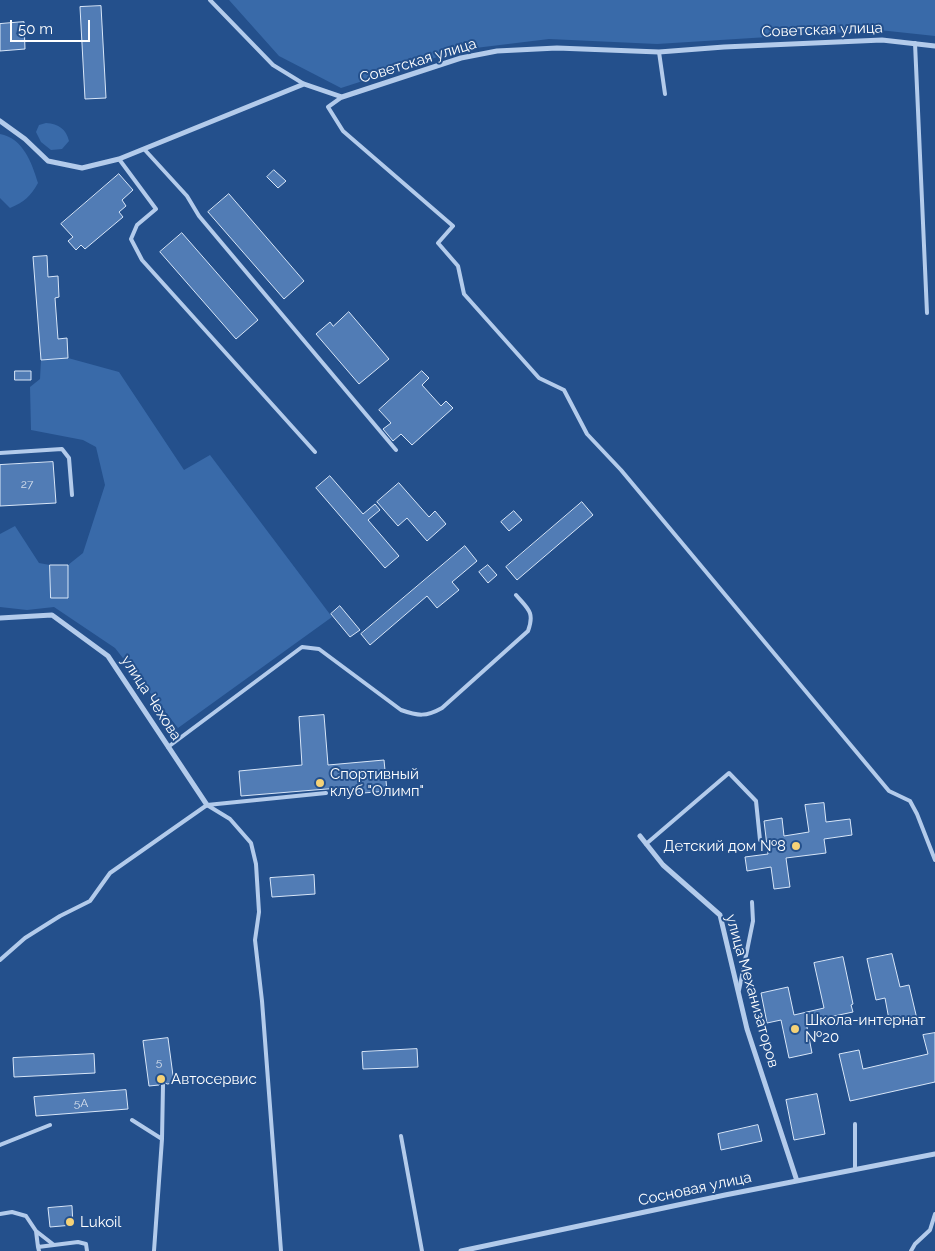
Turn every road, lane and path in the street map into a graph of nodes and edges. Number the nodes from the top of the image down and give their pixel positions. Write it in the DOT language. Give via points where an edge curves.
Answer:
graph roads {
  1 [pos="210,0"];
  2 [pos="915,43"];
  3 [pos="935,46"];
  4 [pos="659,52"];
  5 [pos="304,84"];
  6 [pos="666,94"];
  7 [pos="342,98"];
  8 [pos="0,121"];
  9 [pos="144,149"];
  10 [pos="119,159"];
  11 [pos="927,312"];
  12 [pos="396,450"];
  13 [pos="315,452"];
  14 [pos="0,453"];
  15 [pos="72,495"];
  16 [pos="516,595"];
  17 [pos="0,618"];
  18 [pos="168,747"];
  19 [pos="326,793"];
  20 [pos="207,805"];
  21 [pos="640,836"];
  22 [pos="760,840"];
  23 [pos="646,844"];
  24 [pos="935,860"];
  25 [pos="752,902"];
  26 [pos="0,960"];
  27 [pos="738,992"];
  28 [pos="163,1085"];
  29 [pos="132,1120"];
  30 [pos="855,1124"];
  31 [pos="50,1125"];
  32 [pos="401,1136"];
  33 [pos="162,1139"];
  34 [pos="0,1145"];
  35 [pos="935,1154"];
  36 [pos="855,1169"];
  37 [pos="797,1180"];
  38 [pos="0,1214"];
  39 [pos="935,1214"];
  40 [pos="36,1231"];
  41 [pos="54,1245"];
  42 [pos="39,1249"];
  43 [pos="87,1251"];
  44 [pos="154,1251"];
  45 [pos="281,1251"];
  46 [pos="422,1251"];
  47 [pos="461,1251"];
  48 [pos="911,1251"];
  1 -- 5 [label="lane" via="273,65"];
  2 -- 3 [label="street, Советская улица"];
  2 -- 4 [label="street, Советская улица" via="833,41"];
  2 -- 11 [label="lane"];
  4 -- 6 [label="lane"];
  4 -- 7 [label="street, Советская улица" via="557,48 497,51 461,58"];
  5 -- 7 [label="street"];
  5 -- 9 [label="street"];
  7 -- 24 [label="lane" via="328,107 343,131 453,226 438,243 458,266 464,294 540,378 564,390 588,434 889,791 910,801"];
  8 -- 10 [label="street" via="48,160 82,168"];
  9 -- 10 [label="street"];
  9 -- 12 [label="lane" via="187,196 199,216"];
  10 -- 13 [label="lane" via="156,209 137,225 131,239 142,260"];
  14 -- 15 [label="lane" via="62,449 69,458"];
  16 -- 18 [label="lane" via="530,611 532,621 528,631 430,715 414,715 401,710 319,649 302,647"];
  17 -- 18 [label="street, улица Чехова" via="52,616 108,656"];
  18 -- 20 [label="street, улица Чехова"];
  19 -- 20 [label="lane"];
  20 -- 26 [label="lane" via="110,873 90,901 25,938"];
  20 -- 45 [label="lane" via="230,820 251,843 256,864 258,912 255,940"];
  21 -- 23 [label="street, улица Механизаторов"];
  22 -- 23 [label="lane" via="756,801 729,772"];
  23 -- 27 [label="street, улица Механизаторов" via="663,865 720,915"];
  25 -- 27 [label="lane" via="753,920"];
  27 -- 37 [label="street, улица Механизаторов"];
  28 -- 33 [label="lane"];
  29 -- 33 [label="lane"];
  30 -- 36 [label="lane"];
  31 -- 34 [label="lane"];
  32 -- 46 [label="lane"];
  33 -- 44 [label="lane"];
  35 -- 36 [label="street, Сосновая улица"];
  36 -- 37 [label="street, Сосновая улица"];
  37 -- 47 [label="street, Сосновая улица"];
  38 -- 40 [label="lane" via="12,1212 26,1216"];
  39 -- 48 [label="lane" via="930,1230"];
  40 -- 41 [label="lane"];
  40 -- 42 [label="lane"];
  41 -- 42 [label="lane"];
  41 -- 43 [label="lane" via="78,1242 86,1244"];
}
